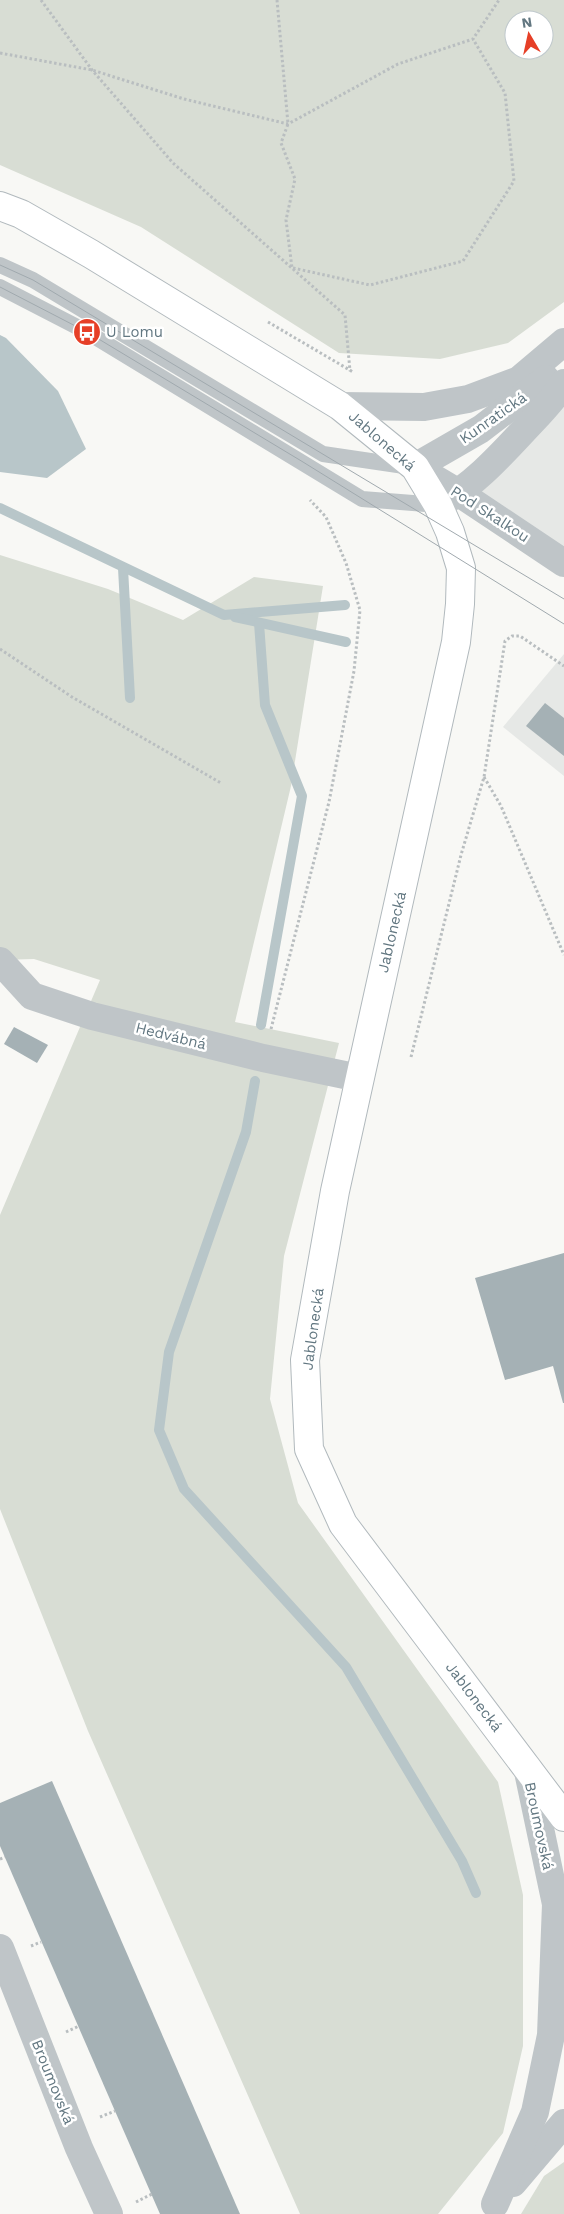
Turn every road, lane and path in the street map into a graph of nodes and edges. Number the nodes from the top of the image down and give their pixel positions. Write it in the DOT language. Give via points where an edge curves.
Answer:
graph roads {
  1 [pos="40,0"];
  2 [pos="276,0"];
  3 [pos="499,0"];
  4 [pos="474,39"];
  5 [pos="0,53"];
  6 [pos="92,70"];
  7 [pos="288,124"];
  8 [pos="0,206"];
  9 [pos="0,265"];
  10 [pos="292,268"];
  11 [pos="0,287"];
  12 [pos="265,320"];
  13 [pos="564,342"];
  14 [pos="564,360"];
  15 [pos="350,372"];
  16 [pos="360,372"];
  17 [pos="564,382"];
  18 [pos="340,406"];
  19 [pos="415,467"];
  20 [pos="308,498"];
  21 [pos="449,499"];
  22 [pos="564,563"];
  23 [pos="0,649"];
  24 [pos="564,666"];
  25 [pos="484,777"];
  26 [pos="222,783"];
  27 [pos="564,955"];
  28 [pos="0,961"];
  29 [pos="411,1057"];
  30 [pos="263,1058"];
  31 [pos="360,1078"];
  32 [pos="527,1767"];
  33 [pos="564,1816"];
  34 [pos="5,1857"];
  35 [pos="0,1859"];
  36 [pos="0,1948"];
  37 [pos="558,2028"];
  38 [pos="564,2123"];
  39 [pos="491,2209"];
  40 [pos="109,2214"];
  1 -- 6 [label="path"];
  2 -- 7 [label="path"];
  3 -- 4 [label="path"];
  4 -- 7 [label="path" via="398,64"];
  4 -- 10 [label="path" via="505,93 514,181 464,261 370,285"];
  5 -- 6 [label="path"];
  6 -- 7 [label="path" via="184,99"];
  6 -- 10 [label="path" via="173,163"];
  7 -- 10 [label="path" via="281,143 295,180 286,220"];
  8 -- 18 [label="main road, Jablonecká" via="21,214 91,254"];
  9 -- 19 [label="lane" via="33,280 323,454"];
  10 -- 15 [label="path" via="345,315"];
  11 -- 21 [label="lane" via="87,332 362,499"];
  12 -- 15 [label="path"];
  13 -- 18 [label="street, Kunratická" via="520,380 468,399 424,407"];
  14 -- 19 [label="street, Kunratická" via="552,374 481,429"];
  15 -- 16 [label="path"];
  17 -- 21 [label="street, Kunratická" via="557,395 505,451"];
  18 -- 19 [label="main road, Jablonecká"];
  19 -- 21 [label="main road, Jablonecká"];
  20 -- 30 [label="path" via="326,517 346,563 360,610 354,671 329,802"];
  21 -- 22 [label="street, Pod Skalkou"];
  21 -- 31 [label="main road, Jablonecká" via="450,532 461,568 456,642"];
  23 -- 26 [label="path" via="72,697"];
  24 -- 25 [label="path" via="520,636 512,636 505,641"];
  25 -- 27 [label="path" via="501,806"];
  25 -- 29 [label="path" via="461,855"];
  28 -- 30 [label="street, Hedvábná" via="32,996 92,1016"];
  30 -- 31 [label="street, Hedvábná"];
  31 -- 32 [label="main road, Jablonecká" via="335,1191 305,1360 309,1449 343,1524"];
  32 -- 33 [label="main road, Jablonecká"];
  32 -- 37 [label="street, Broumovská" via="556,1904"];
  34 -- 35 [label="path"];
  36 -- 40 [label="street, Broumovská" via="79,2148"];
  37 -- 39 [label="street, Broumovská" via="535,2112"];
  38 -- 39 [label="street, Broumovská"];
}
